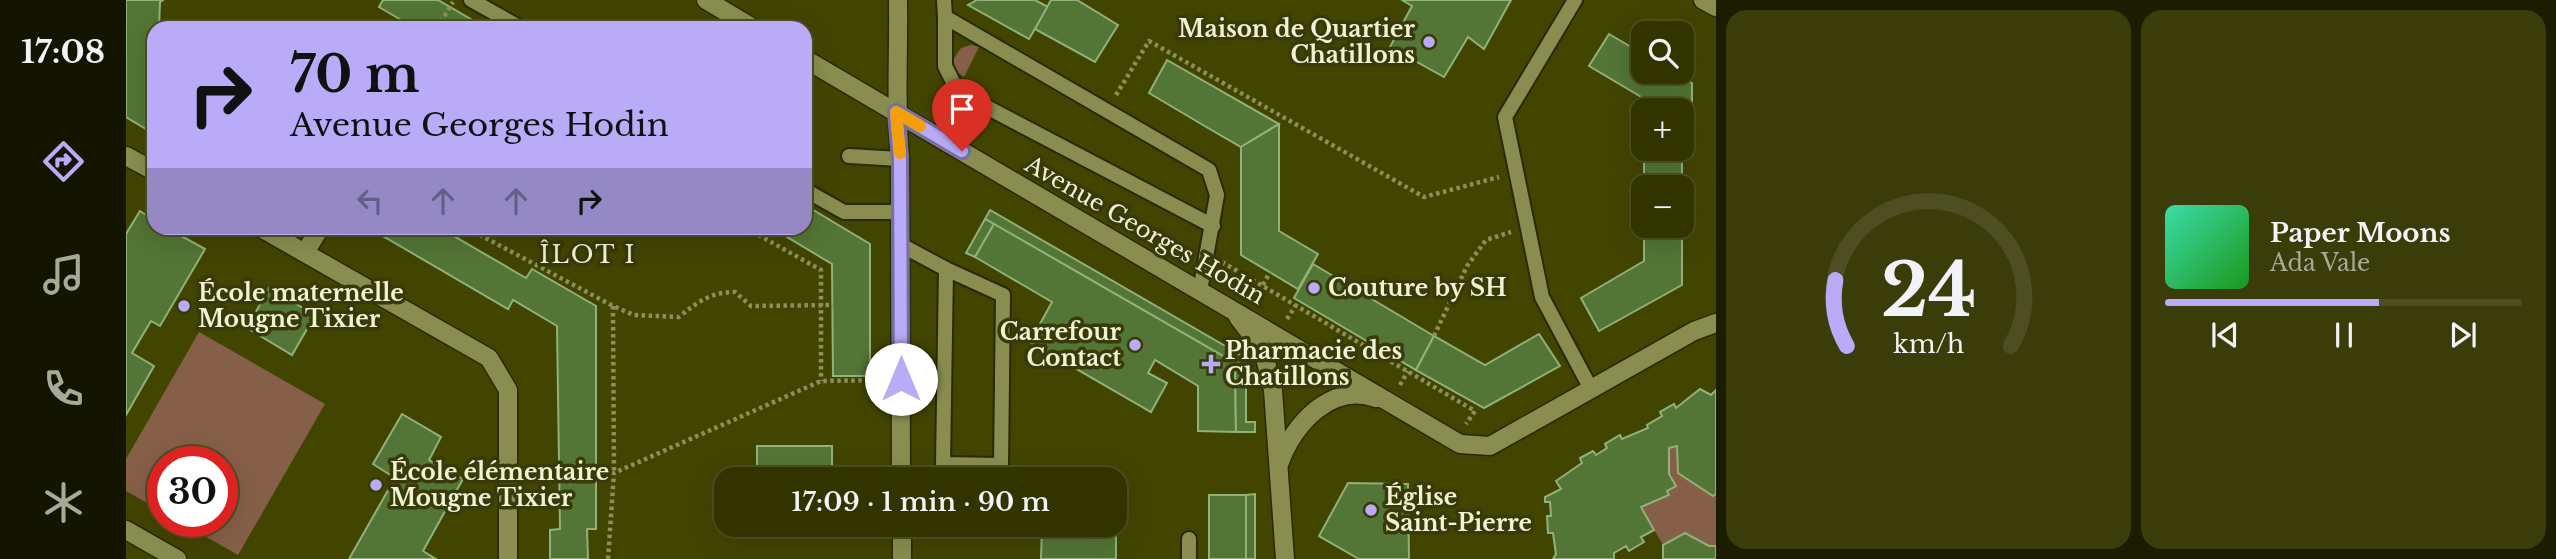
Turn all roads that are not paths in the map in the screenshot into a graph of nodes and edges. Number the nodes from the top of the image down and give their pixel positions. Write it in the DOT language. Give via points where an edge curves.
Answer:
graph roads {
  1 [pos="471,0"];
  2 [pos="706,0"];
  3 [pos="898,0"];
  4 [pos="944,0"];
  5 [pos="1575,0"];
  6 [pos="1703,0"];
  7 [pos="1716,7"];
  8 [pos="945,17"];
  9 [pos="508,21"];
  10 [pos="741,21"];
  11 [pos="812,63"];
  12 [pos="896,112"];
  13 [pos="126,156"];
  14 [pos="849,156"];
  15 [pos="900,159"];
  16 [pos="147,167"];
  17 [pos="812,194"];
  18 [pos="900,212"];
  19 [pos="1213,226"];
  20 [pos="275,235"];
  21 [pos="316,235"];
  22 [pos="901,245"];
  23 [pos="306,251"];
  24 [pos="946,269"];
  25 [pos="1200,291"];
  26 [pos="1234,312"];
  27 [pos="1716,323"];
  28 [pos="1591,389"];
  29 [pos="1390,403"];
  30 [pos="901,467"];
  31 [pos="1277,472"];
  32 [pos="126,530"];
  33 [pos="902,537"];
  34 [pos="1189,539"];
  35 [pos="177,559"];
  36 [pos="508,559"];
  37 [pos="902,559"];
  38 [pos="1189,559"];
  39 [pos="1285,559"];
  1 -- 9 [label="lane"];
  2 -- 10 [label="street"];
  3 -- 12 [label="street" via="900,94"];
  4 -- 8 [label="lane"];
  5 -- 28 [label="lane" via="1505,117 1542,297"];
  6 -- 7 [label="street"];
  8 -- 19 [label="lane" via="1209,170 1217,195"];
  8 -- 19 [label="lane" via="945,66 958,92"];
  11 -- 12 [label="street, Avenue Georges Hodin"];
  12 -- 15 [label="street"];
  12 -- 25 [label="street, Avenue Georges Hodin"];
  13 -- 16 [label="street"];
  14 -- 15 [label="lane"];
  15 -- 18 [label="street"];
  17 -- 18 [label="lane" via="844,212"];
  18 -- 22 [label="street"];
  19 -- 25 [label="lane"];
  20 -- 23 [label="street"];
  21 -- 23 [label="street"];
  22 -- 24 [label="lane"];
  22 -- 30 [label="street"];
  23 -- 36 [label="street" via="489,358 508,390"];
  24 -- 24 [label="lane" via="1003,295 1001,465 943,464"];
  25 -- 26 [label="street, Avenue Georges Hodin"];
  26 -- 29 [label="street, Avenue Georges Hodin"];
  26 -- 31 [label="street" via="1263,350 1273,390"];
  27 -- 28 [label="street"];
  28 -- 29 [label="street, Avenue Georges Hodin" via="1490,446 1460,444"];
  29 -- 31 [label="street" via="1367,395 1324,405 1303,419 1288,439"];
  31 -- 39 [label="street"];
  32 -- 35 [label="street"];
  33 -- 37 [label="street"];
  34 -- 38 [label="lane"];
}
